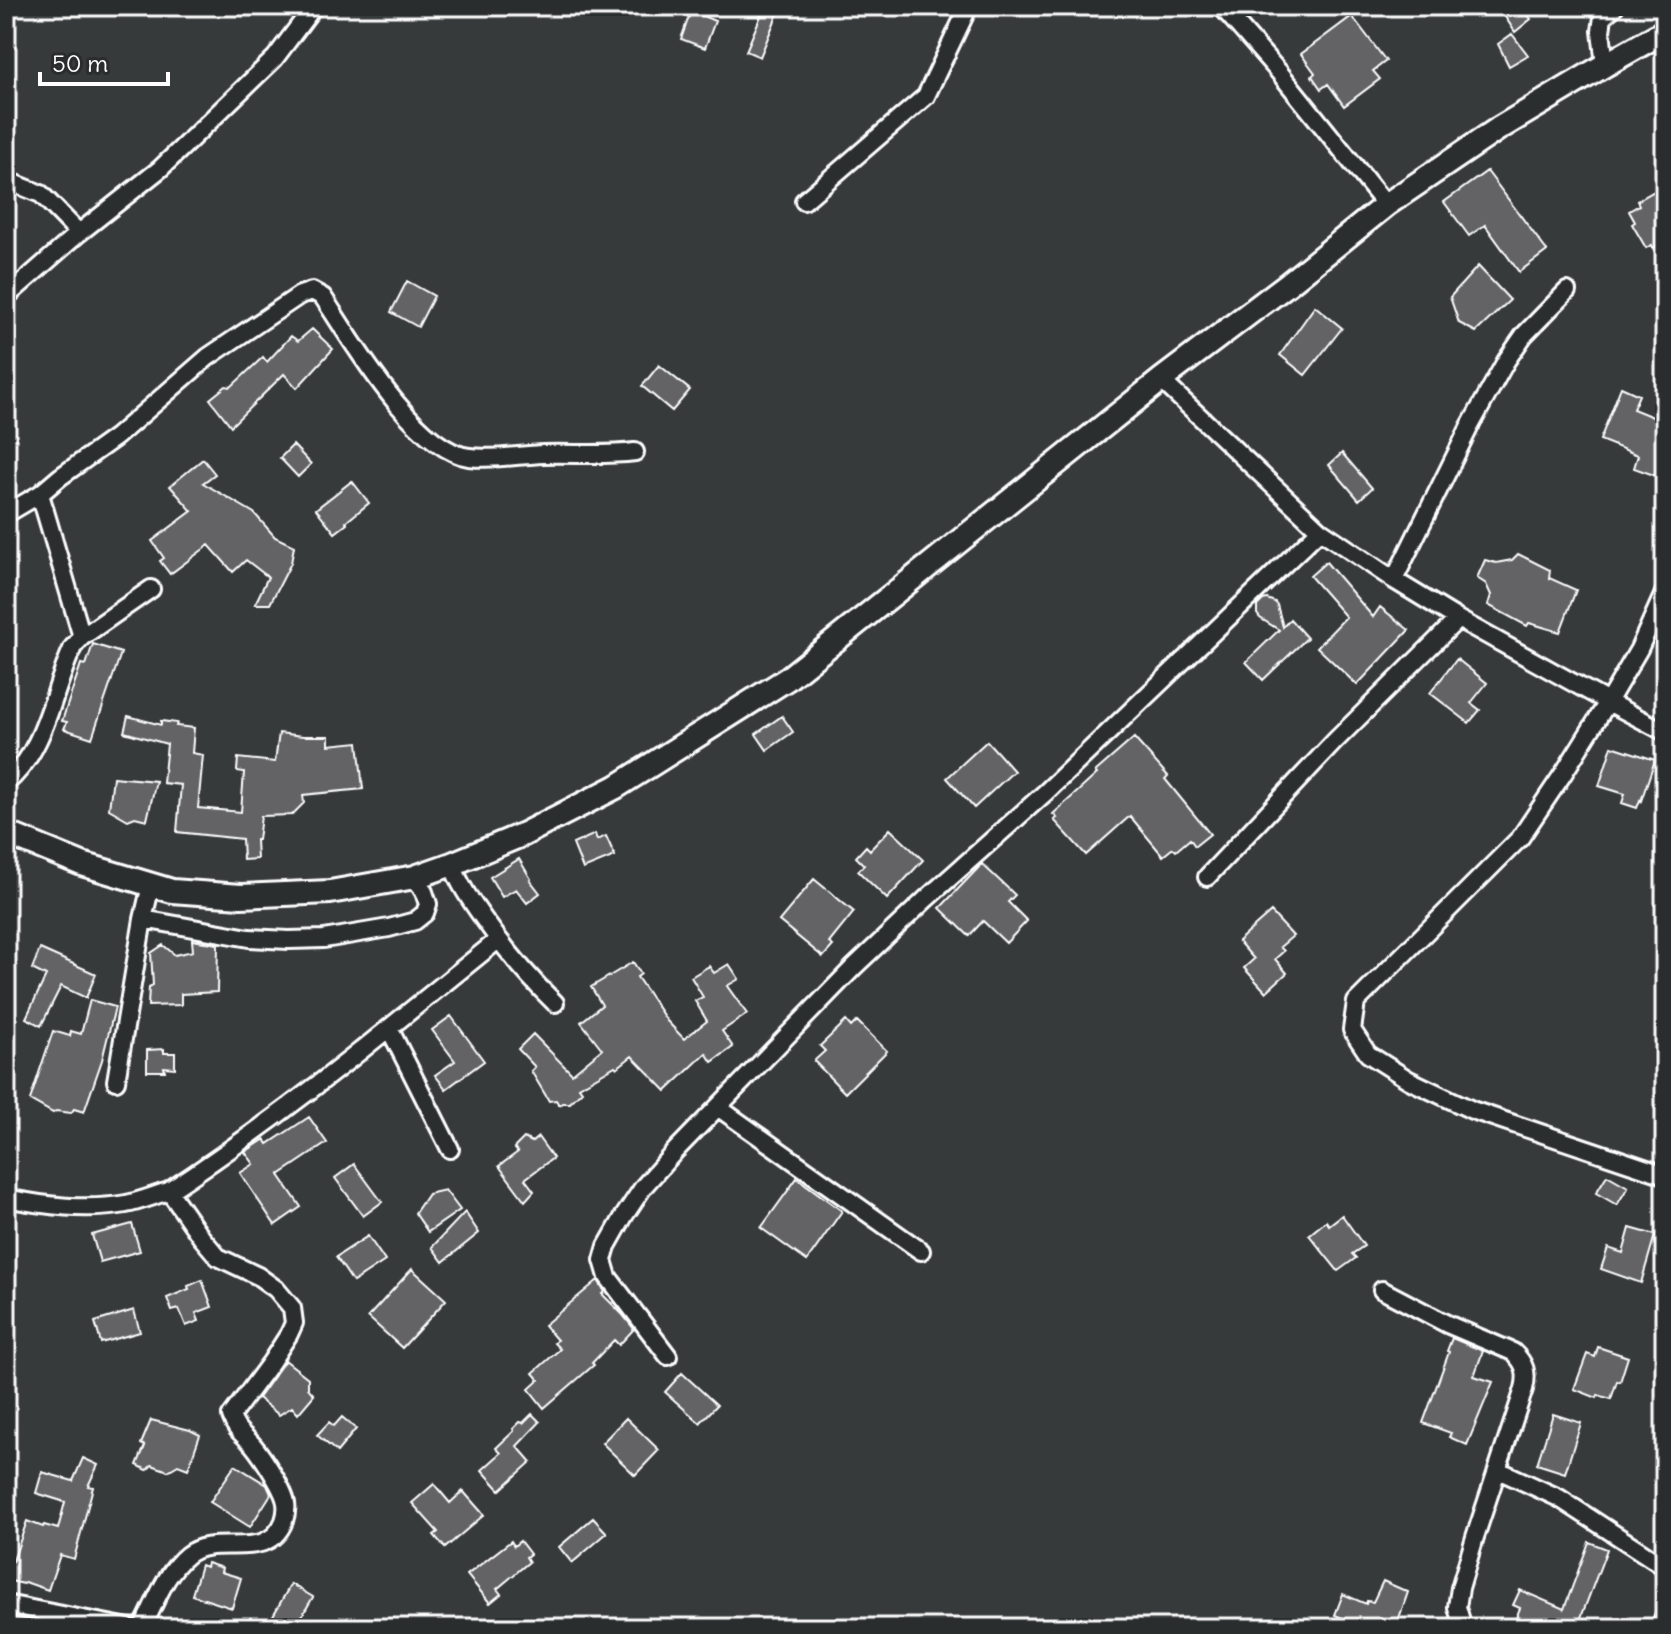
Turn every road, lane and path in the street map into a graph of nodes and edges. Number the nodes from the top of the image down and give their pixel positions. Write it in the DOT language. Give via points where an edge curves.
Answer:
graph roads {
  1 [pos="314,6"];
  2 [pos="969,6"];
  3 [pos="1221,6"];
  4 [pos="1606,10"];
  5 [pos="1665,31"];
  6 [pos="1605,65"];
  7 [pos="6,180"];
  8 [pos="804,201"];
  9 [pos="1386,205"];
  10 [pos="79,233"];
  11 [pos="1567,291"];
  12 [pos="6,297"];
  13 [pos="1161,380"];
  14 [pos="635,452"];
  15 [pos="40,494"];
  16 [pos="6,514"];
  17 [pos="1320,530"];
  18 [pos="1394,580"];
  19 [pos="151,589"];
  20 [pos="1665,591"];
  21 [pos="1458,619"];
  22 [pos="82,637"];
  23 [pos="1608,702"];
  24 [pos="1665,732"];
  25 [pos="6,783"];
  26 [pos="6,833"];
  27 [pos="452,864"];
  28 [pos="415,877"];
  29 [pos="1207,877"];
  30 [pos="151,885"];
  31 [pos="143,919"];
  32 [pos="498,940"];
  33 [pos="555,1003"];
  34 [pos="389,1028"];
  35 [pos="116,1081"];
  36 [pos="719,1108"];
  37 [pos="450,1149"];
  38 [pos="1665,1175"];
  39 [pos="169,1191"];
  40 [pos="6,1198"];
  41 [pos="921,1251"];
  42 [pos="1382,1290"];
  43 [pos="668,1356"];
  44 [pos="1498,1470"];
  45 [pos="1665,1567"];
  46 [pos="6,1604"];
  47 [pos="1665,1614"];
  48 [pos="129,1628"];
  49 [pos="142,1628"];
  50 [pos="1463,1628"];
  51 [pos="1660,1628"];
  1 -- 10 [label="street" via="275,58 160,169"];
  2 -- 8 [label="street" via="926,96"];
  3 -- 9 [label="street"];
  4 -- 6 [label="street" via="1601,31"];
  5 -- 6 [label="street"];
  6 -- 9 [label="street"];
  7 -- 10 [label="street" via="41,194"];
  9 -- 13 [label="street"];
  10 -- 12 [label="street"];
  11 -- 18 [label="street" via="1506,361"];
  13 -- 17 [label="street"];
  13 -- 27 [label="street" via="787,679 616,787"];
  14 -- 15 [label="street" via="493,458 466,457 444,447 389,396 323,297 312,291 208,357"];
  15 -- 16 [label="street"];
  15 -- 22 [label="street"];
  17 -- 18 [label="street"];
  17 -- 36 [label="street" via="854,967"];
  18 -- 21 [label="street"];
  19 -- 22 [label="street"];
  20 -- 23 [label="street"];
  21 -- 23 [label="street"];
  21 -- 29 [label="street"];
  22 -- 25 [label="street" via="67,659 36,747"];
  23 -- 24 [label="street"];
  23 -- 38 [label="street" via="1520,838 1356,1002 1352,1030 1368,1054 1472,1110"];
  26 -- 30 [label="street"];
  27 -- 28 [label="street"];
  27 -- 32 [label="street"];
  28 -- 30 [label="street" via="330,892 241,896"];
  28 -- 31 [label="street" via="428,904 415,921 336,937 249,938"];
  30 -- 31 [label="street"];
  31 -- 35 [label="street"];
  32 -- 33 [label="street"];
  32 -- 34 [label="street"];
  34 -- 37 [label="street"];
  34 -- 39 [label="street" via="267,1125"];
  36 -- 41 [label="street"];
  36 -- 43 [label="street" via="644,1186 603,1260 608,1277"];
  39 -- 40 [label="street" via="128,1204 87,1208"];
  39 -- 49 [label="street" via="218,1257 258,1276 292,1308 289,1334 231,1416 287,1504 280,1529 269,1540 188,1553 164,1583"];
  42 -- 44 [label="street" via="1513,1352 1523,1363 1527,1377"];
  44 -- 45 [label="street" via="1559,1498"];
  44 -- 50 [label="street" via="1460,1588 1457,1607"];
  46 -- 48 [label="street"];
  47 -- 51 [label="street"];
}
